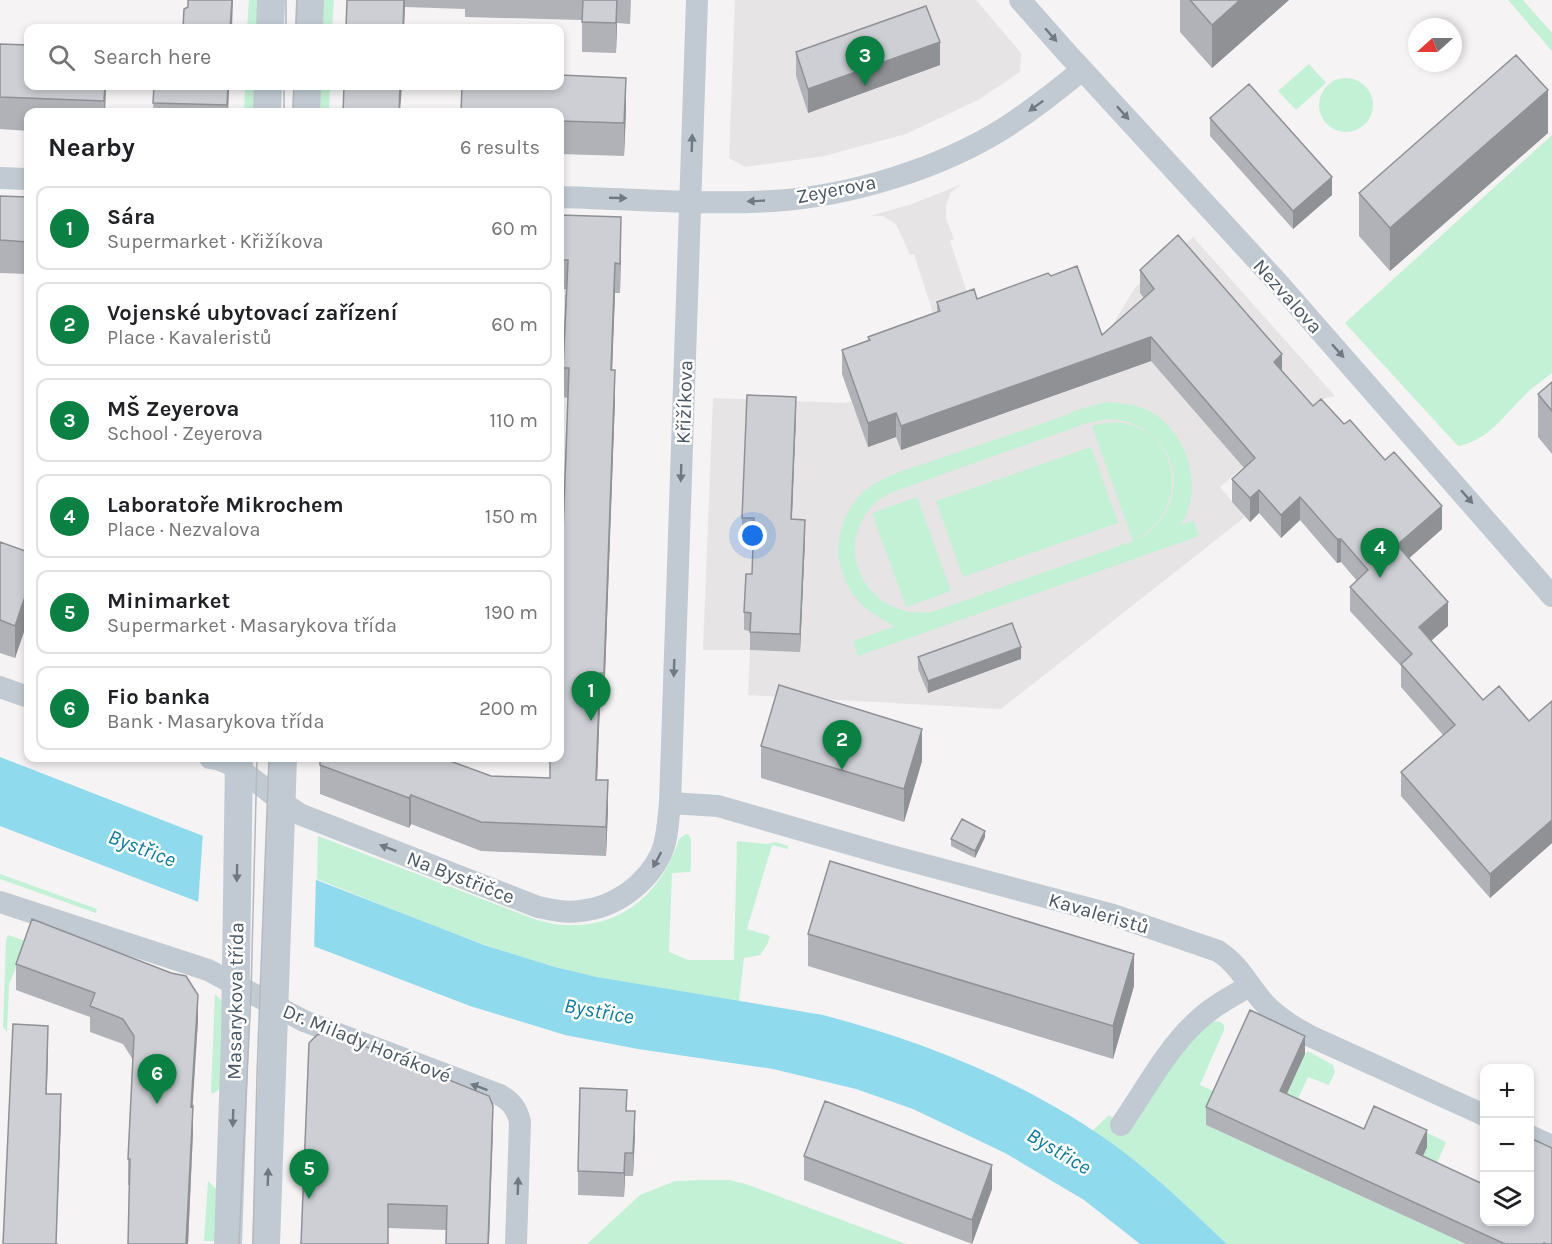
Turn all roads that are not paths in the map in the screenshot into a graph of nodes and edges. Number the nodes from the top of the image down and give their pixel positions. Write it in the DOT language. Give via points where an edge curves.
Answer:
graph roads {
  1 [pos="271,0"];
  2 [pos="310,0"];
  3 [pos="697,0"];
  4 [pos="1020,0"];
  5 [pos="270,24"];
  6 [pos="309,24"];
  7 [pos="1082,70"];
  8 [pos="268,90"];
  9 [pos="307,90"];
  10 [pos="267,108"];
  11 [pos="306,108"];
  12 [pos="0,178"];
  13 [pos="24,179"];
  14 [pos="564,197"];
  15 [pos="690,201"];
  16 [pos="1552,596"];
  17 [pos="0,687"];
  18 [pos="24,696"];
  19 [pos="283,762"];
  20 [pos="239,763"];
  21 [pos="281,803"];
  22 [pos="670,803"];
  23 [pos="0,902"];
  24 [pos="236,985"];
  25 [pos="1250,986"];
  26 [pos="275,1006"];
  27 [pos="1480,1113"];
  28 [pos="1121,1125"];
  29 [pos="1534,1138"];
  30 [pos="1552,1146"];
  31 [pos="228,1244"];
  32 [pos="266,1244"];
  33 [pos="516,1244"];
  1 -- 5 [label="street"];
  2 -- 6 [label="street"];
  15 -- 3 [label="street, Křižíkova, one-way"];
  4 -- 7 [label="street, Nezvalova, one-way"];
  7 -- 15 [label="street, Zeyerova, one-way" via="985,139 898,176 776,201"];
  7 -- 16 [label="street, Nezvalova, one-way" via="1294,302"];
  8 -- 10 [label="street"];
  9 -- 11 [label="street"];
  12 -- 13 [label="street"];
  14 -- 15 [label="street, Zeyerova, one-way"];
  15 -- 22 [label="street, Křižíkova, one-way"];
  17 -- 18 [label="street"];
  19 -- 21 [label="street"];
  20 -- 21 [label="street, Na Bystřičce"];
  20 -- 24 [label="street, Masarykova třída, one-way"];
  22 -- 21 [label="street, Na Bystřičce, one-way" via="661,853 642,881 611,903 578,912 538,907 302,815"];
  21 -- 26 [label="street, Masarykova třída"];
  22 -- 25 [label="street, Kavaleristů" via="718,806 1113,915 1218,951 1230,959"];
  23 -- 24 [label="street, Dr. Milady Horákové" via="208,970"];
  24 -- 26 [label="street, Dr. Milady Horákové"];
  24 -- 31 [label="street, Masarykova třída, one-way"];
  25 -- 27 [label="street, Kavaleristů" via="1278,1016 1310,1036"];
  25 -- 28 [label="street" via="1195,1023"];
  32 -- 26 [label="street, Masarykova třída, one-way"];
  33 -- 26 [label="street, Dr. Milady Horákové, one-way" via="520,1122 511,1102"];
  29 -- 30 [label="street"];
}
